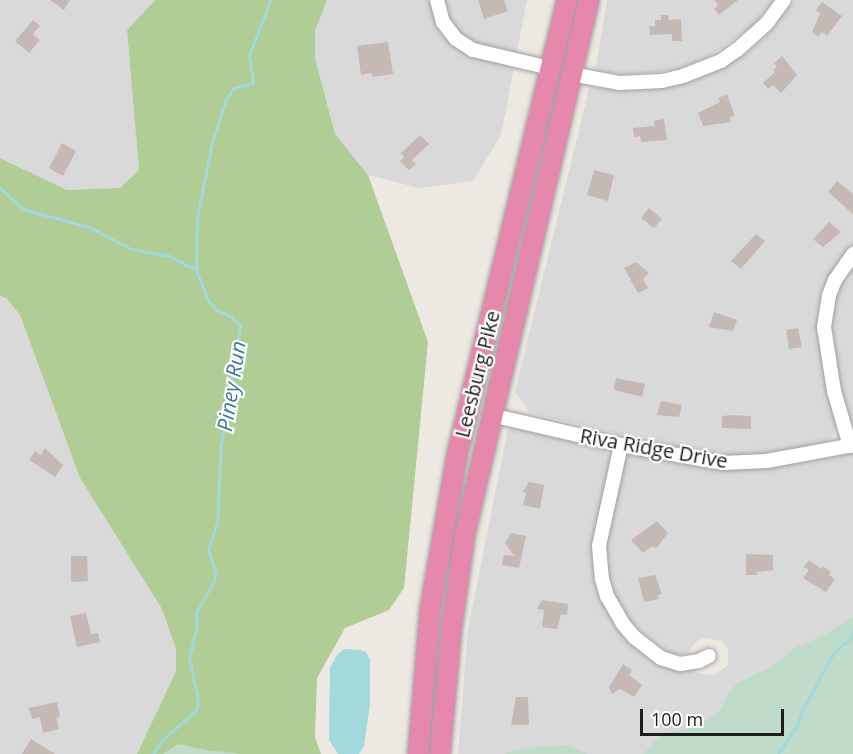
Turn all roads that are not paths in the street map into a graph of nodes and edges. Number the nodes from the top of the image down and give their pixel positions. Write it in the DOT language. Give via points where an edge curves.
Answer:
graph roads {
  1 [pos="437,0"];
  2 [pos="567,0"];
  3 [pos="576,0"];
  4 [pos="589,0"];
  5 [pos="784,0"];
  6 [pos="550,68"];
  7 [pos="571,74"];
  8 [pos="853,255"];
  9 [pos="491,415"];
  10 [pos="621,445"];
  11 [pos="851,445"];
  12 [pos="709,656"];
  13 [pos="418,754"];
  14 [pos="440,754"];
  1 -- 6 [label="street" via="443,22 456,39 473,50"];
  2 -- 6 [label="highway, Leesburg Pike"];
  3 -- 7 [label="highway" via="563,52"];
  4 -- 7 [label="highway, Leesburg Pike"];
  5 -- 7 [label="street" via="767,23 737,50 683,76 620,83"];
  6 -- 13 [label="highway, Leesburg Pike" via="457,455 426,650"];
  7 -- 9 [label="highway, Leesburg Pike"];
  8 -- 11 [label="street" via="835,280 824,327 834,391"];
  9 -- 10 [label="street, Riva Ridge Drive"];
  9 -- 14 [label="highway, Leesburg Pike" via="459,567"];
  10 -- 11 [label="street, Riva Ridge Drive" via="707,461 745,463"];
  10 -- 12 [label="street" via="599,546 607,596 634,637 661,658 680,664"];
}
